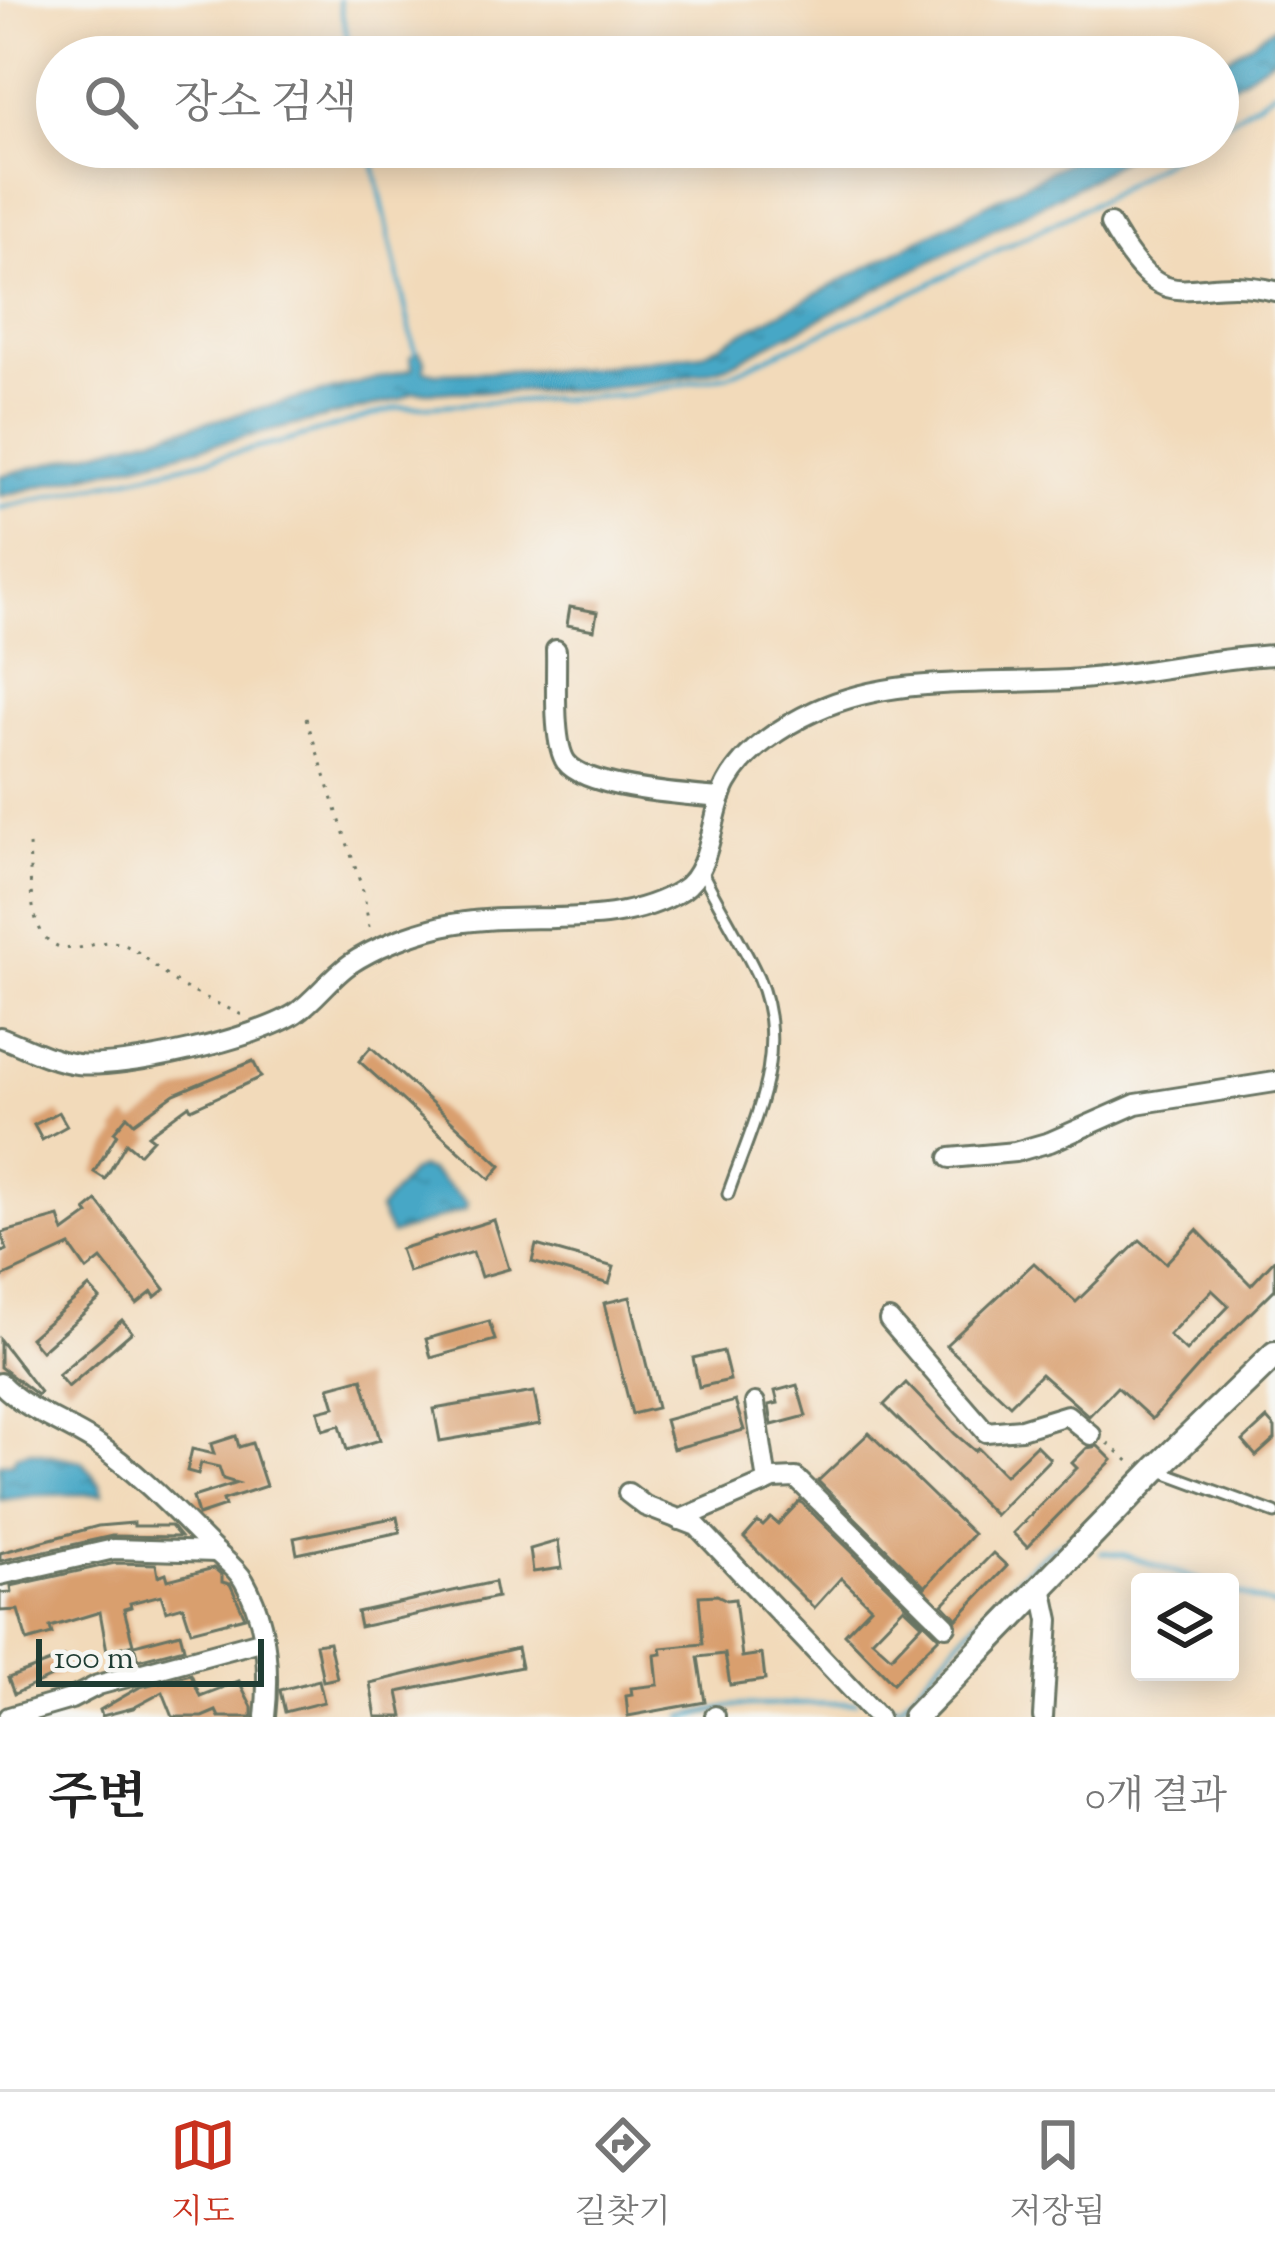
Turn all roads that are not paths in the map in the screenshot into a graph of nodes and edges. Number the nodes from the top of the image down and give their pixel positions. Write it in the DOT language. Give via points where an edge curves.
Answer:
graph roads {
  1 [pos="1110,224"];
  2 [pos="1275,291"];
  3 [pos="556,650"];
  4 [pos="1275,655"];
  5 [pos="721,799"];
  6 [pos="700,868"];
  7 [pos="0,1037"];
  8 [pos="1275,1082"];
  9 [pos="950,1158"];
  10 [pos="728,1194"];
  11 [pos="889,1321"];
  12 [pos="1275,1354"];
  13 [pos="0,1383"];
  14 [pos="755,1402"];
  15 [pos="1091,1436"];
  16 [pos="1152,1473"];
  17 [pos="767,1482"];
  18 [pos="628,1493"];
  19 [pos="1275,1513"];
  20 [pos="680,1520"];
  21 [pos="216,1552"];
  22 [pos="0,1575"];
  23 [pos="1042,1587"];
  24 [pos="946,1626"];
  25 [pos="264,1640"];
  26 [pos="9,1717"];
  27 [pos="265,1717"];
  28 [pos="878,1717"];
  29 [pos="916,1717"];
  30 [pos="1043,1717"];
  1 -- 2 [label="street" via="1139,272 1172,290"];
  3 -- 5 [label="street" via="560,747 568,765 640,788"];
  4 -- 5 [label="street" via="847,699 783,728 752,754"];
  5 -- 6 [label="street"];
  6 -- 7 [label="street" via="686,889 609,915 446,925 358,960 299,1011 268,1026 170,1055 78,1064"];
  6 -- 10 [label="lane" via="770,1012 773,1053"];
  8 -- 9 [label="street" via="1136,1104 1015,1153"];
  11 -- 15 [label="street" via="986,1432 1066,1415"];
  12 -- 16 [label="street"];
  13 -- 21 [label="street" via="22,1406 99,1446"];
  14 -- 17 [label="street"];
  16 -- 19 [label="lane"];
  16 -- 23 [label="street"];
  17 -- 20 [label="street"];
  17 -- 24 [label="street" via="800,1481"];
  18 -- 20 [label="street"];
  20 -- 28 [label="street" via="697,1526"];
  21 -- 22 [label="street" via="114,1549"];
  21 -- 25 [label="street" via="243,1577"];
  23 -- 29 [label="street"];
  23 -- 30 [label="street" via="1049,1620"];
  25 -- 26 [label="street"];
  25 -- 27 [label="street"];
}
